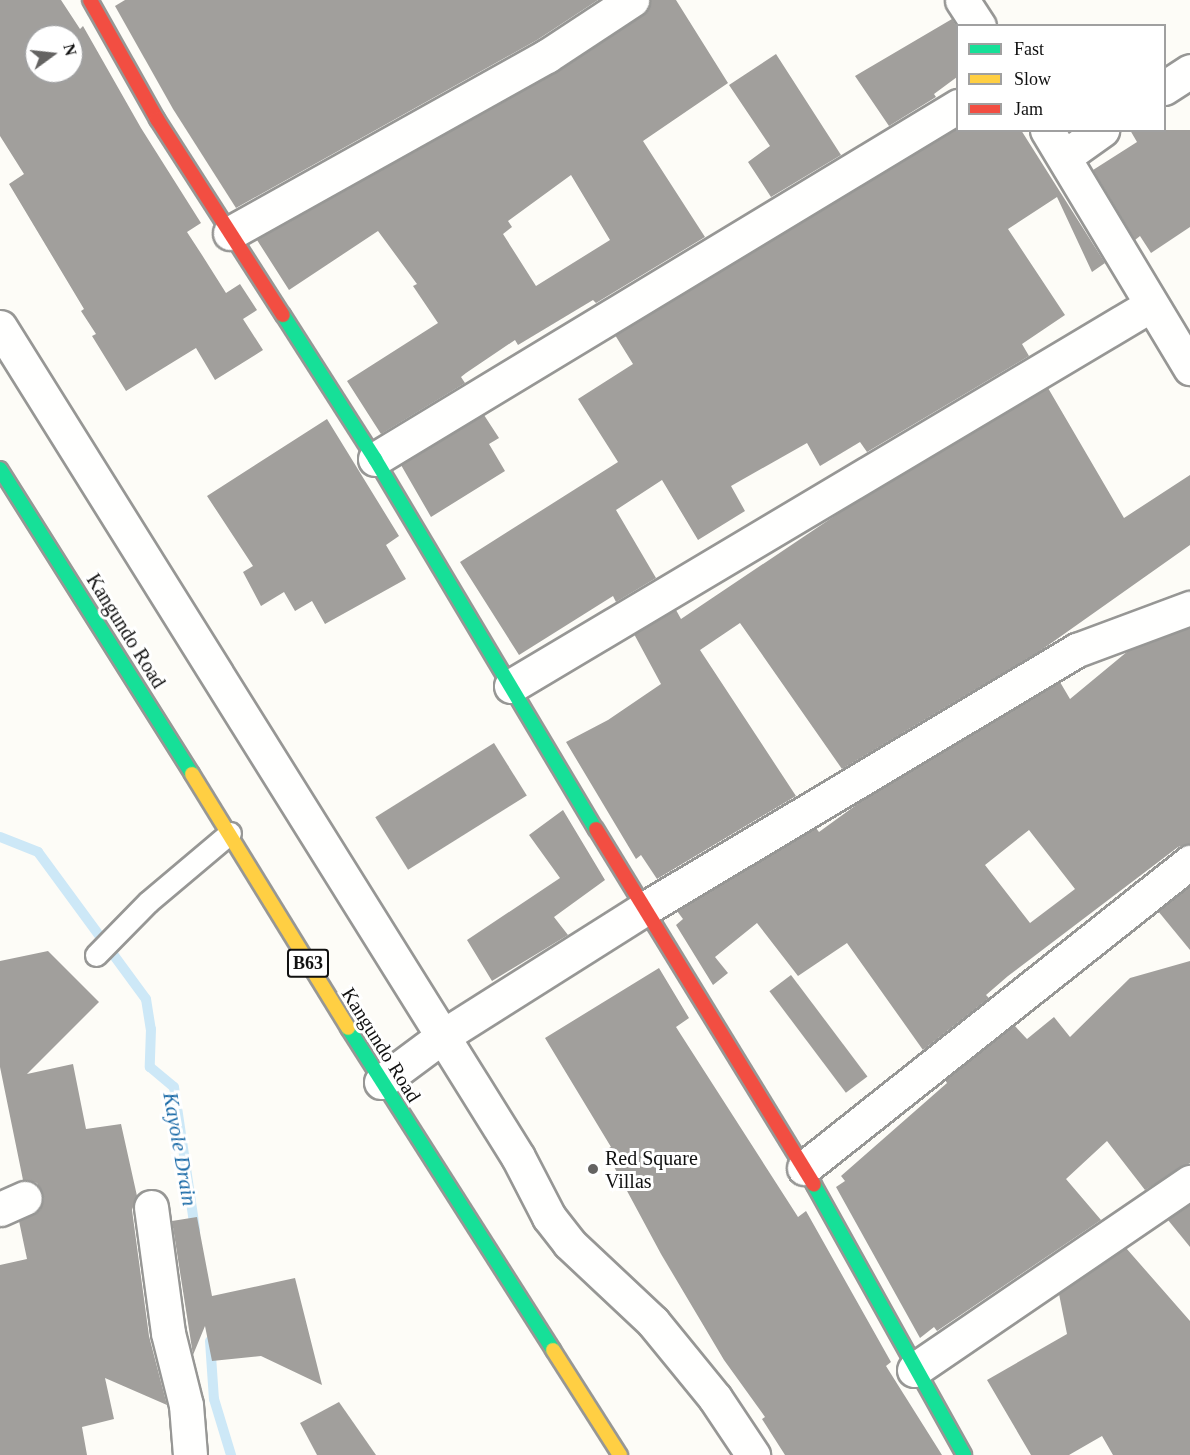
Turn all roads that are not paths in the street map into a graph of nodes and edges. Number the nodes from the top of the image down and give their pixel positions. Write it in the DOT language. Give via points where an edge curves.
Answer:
graph roads {
  1 [pos="632,0"];
  2 [pos="962,0"];
  3 [pos="95,2"];
  4 [pos="978,24"];
  5 [pos="1190,71"];
  6 [pos="1166,87"];
  7 [pos="956,107"];
  8 [pos="1095,132"];
  9 [pos="1055,144"];
  10 [pos="230,233"];
  11 [pos="1151,305"];
  12 [pos="0,327"];
  13 [pos="1185,349"];
  14 [pos="375,459"];
  15 [pos="0,469"];
  16 [pos="1190,608"];
  17 [pos="511,686"];
  18 [pos="230,833"];
  19 [pos="1190,862"];
  20 [pos="644,909"];
  21 [pos="96,955"];
  22 [pos="443,1036"];
  23 [pos="381,1082"];
  24 [pos="804,1168"];
  25 [pos="1190,1182"];
  26 [pos="151,1207"];
  27 [pos="914,1370"];
  28 [pos="190,1455"];
  29 [pos="620,1455"];
  30 [pos="753,1455"];
  31 [pos="964,1455"];
  1 -- 10 [label="street" via="546,56"];
  2 -- 4 [label="street"];
  3 -- 10 [label="main road" via="157,119"];
  5 -- 6 [label="street"];
  7 -- 14 [label="street"];
  8 -- 9 [label="street"];
  9 -- 11 [label="street"];
  10 -- 14 [label="main road"];
  11 -- 13 [label="street"];
  11 -- 17 [label="street"];
  12 -- 22 [label="street"];
  14 -- 17 [label="main road"];
  15 -- 18 [label="main road, Kangundo Road / B63"];
  16 -- 20 [label="street" via="1077,650"];
  17 -- 20 [label="main road"];
  18 -- 21 [label="lane" via="148,902"];
  18 -- 23 [label="main road, Kangundo Road / B63"];
  19 -- 24 [label="street"];
  20 -- 22 [label="street"];
  20 -- 24 [label="main road"];
  22 -- 23 [label="street"];
  22 -- 30 [label="street" via="518,1157 549,1217 569,1243 653,1322 715,1398"];
  23 -- 29 [label="main road, Kangundo Road / B63"];
  24 -- 27 [label="main road"];
  25 -- 27 [label="street"];
  26 -- 28 [label="street" via="168,1333 186,1405"];
  27 -- 31 [label="main road"];
}
